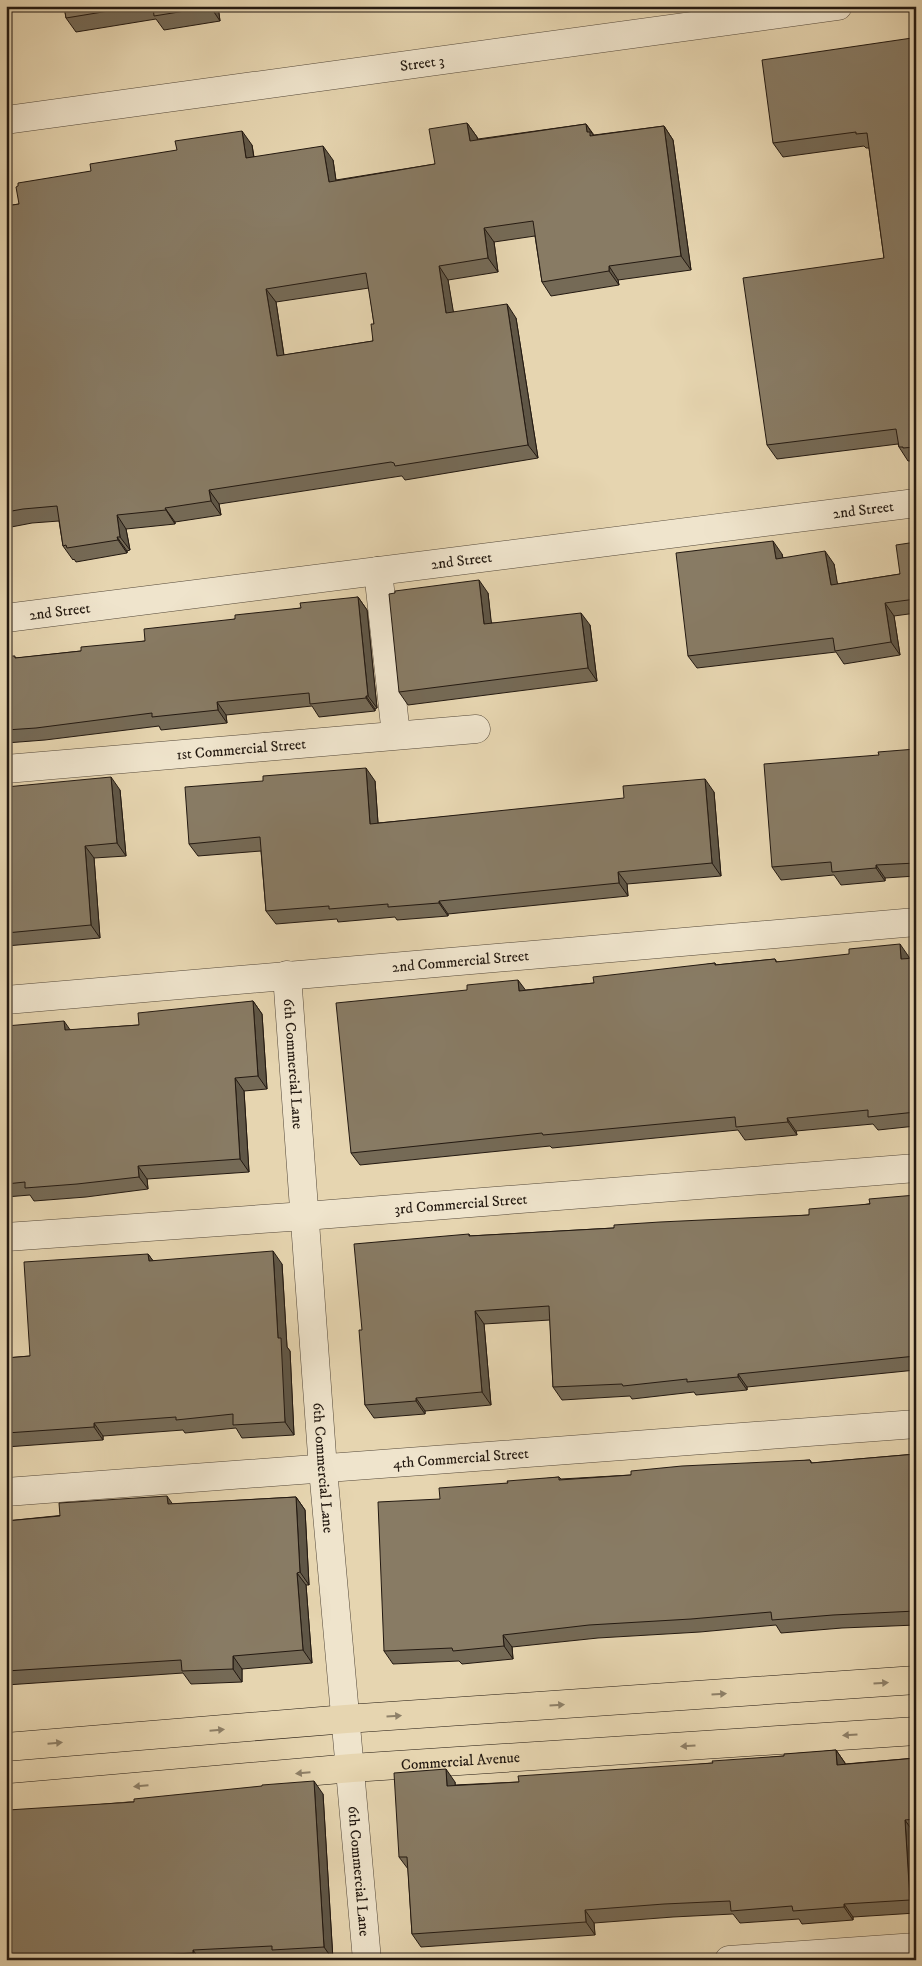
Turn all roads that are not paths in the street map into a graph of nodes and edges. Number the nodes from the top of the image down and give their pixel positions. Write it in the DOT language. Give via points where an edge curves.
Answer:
graph roads {
  1 [pos="838,6"];
  2 [pos="6,120"];
  3 [pos="916,503"];
  4 [pos="378,571"];
  5 [pos="6,618"];
  6 [pos="476,729"];
  7 [pos="396,735"];
  8 [pos="6,769"];
  9 [pos="916,922"];
  10 [pos="287,975"];
  11 [pos="6,1000"];
  12 [pos="916,1168"];
  13 [pos="305,1216"];
  14 [pos="6,1237"];
  15 [pos="916,1424"];
  16 [pos="323,1469"];
  17 [pos="6,1492"];
  18 [pos="916,1680"];
  19 [pos="346,1719"];
  20 [pos="916,1731"];
  21 [pos="6,1747"];
  22 [pos="352,1768"];
  23 [pos="6,1798"];
  24 [pos="916,1947"];
  25 [pos="368,1960"];
  26 [pos="729,1960"];
  1 -- 2 [label="street, Street 3"];
  3 -- 4 [label="street, 2nd Street"];
  4 -- 5 [label="street, 2nd Street"];
  4 -- 7 [label="street"];
  6 -- 7 [label="street, 1st Commercial Street"];
  7 -- 8 [label="street, 1st Commercial Street"];
  9 -- 10 [label="street, 2nd Commercial Street"];
  10 -- 11 [label="street, 2nd Commercial Street"];
  10 -- 13 [label="street, 6th Commercial Lane"];
  12 -- 13 [label="street, 3rd Commercial Street"];
  13 -- 14 [label="street, 3rd Commercial Street"];
  13 -- 16 [label="street, 6th Commercial Lane"];
  15 -- 16 [label="street, 4th Commercial Street"];
  16 -- 17 [label="street, 4th Commercial Street"];
  16 -- 19 [label="street, 6th Commercial Lane"];
  19 -- 18 [label="main road, one-way"];
  21 -- 19 [label="main road, one-way"];
  19 -- 22 [label="street, 6th Commercial Lane"];
  20 -- 22 [label="main road, Commercial Avenue, one-way"];
  22 -- 23 [label="main road, Commercial Avenue, one-way"];
  22 -- 25 [label="street, 6th Commercial Lane"];
  24 -- 26 [label="street"];
}
